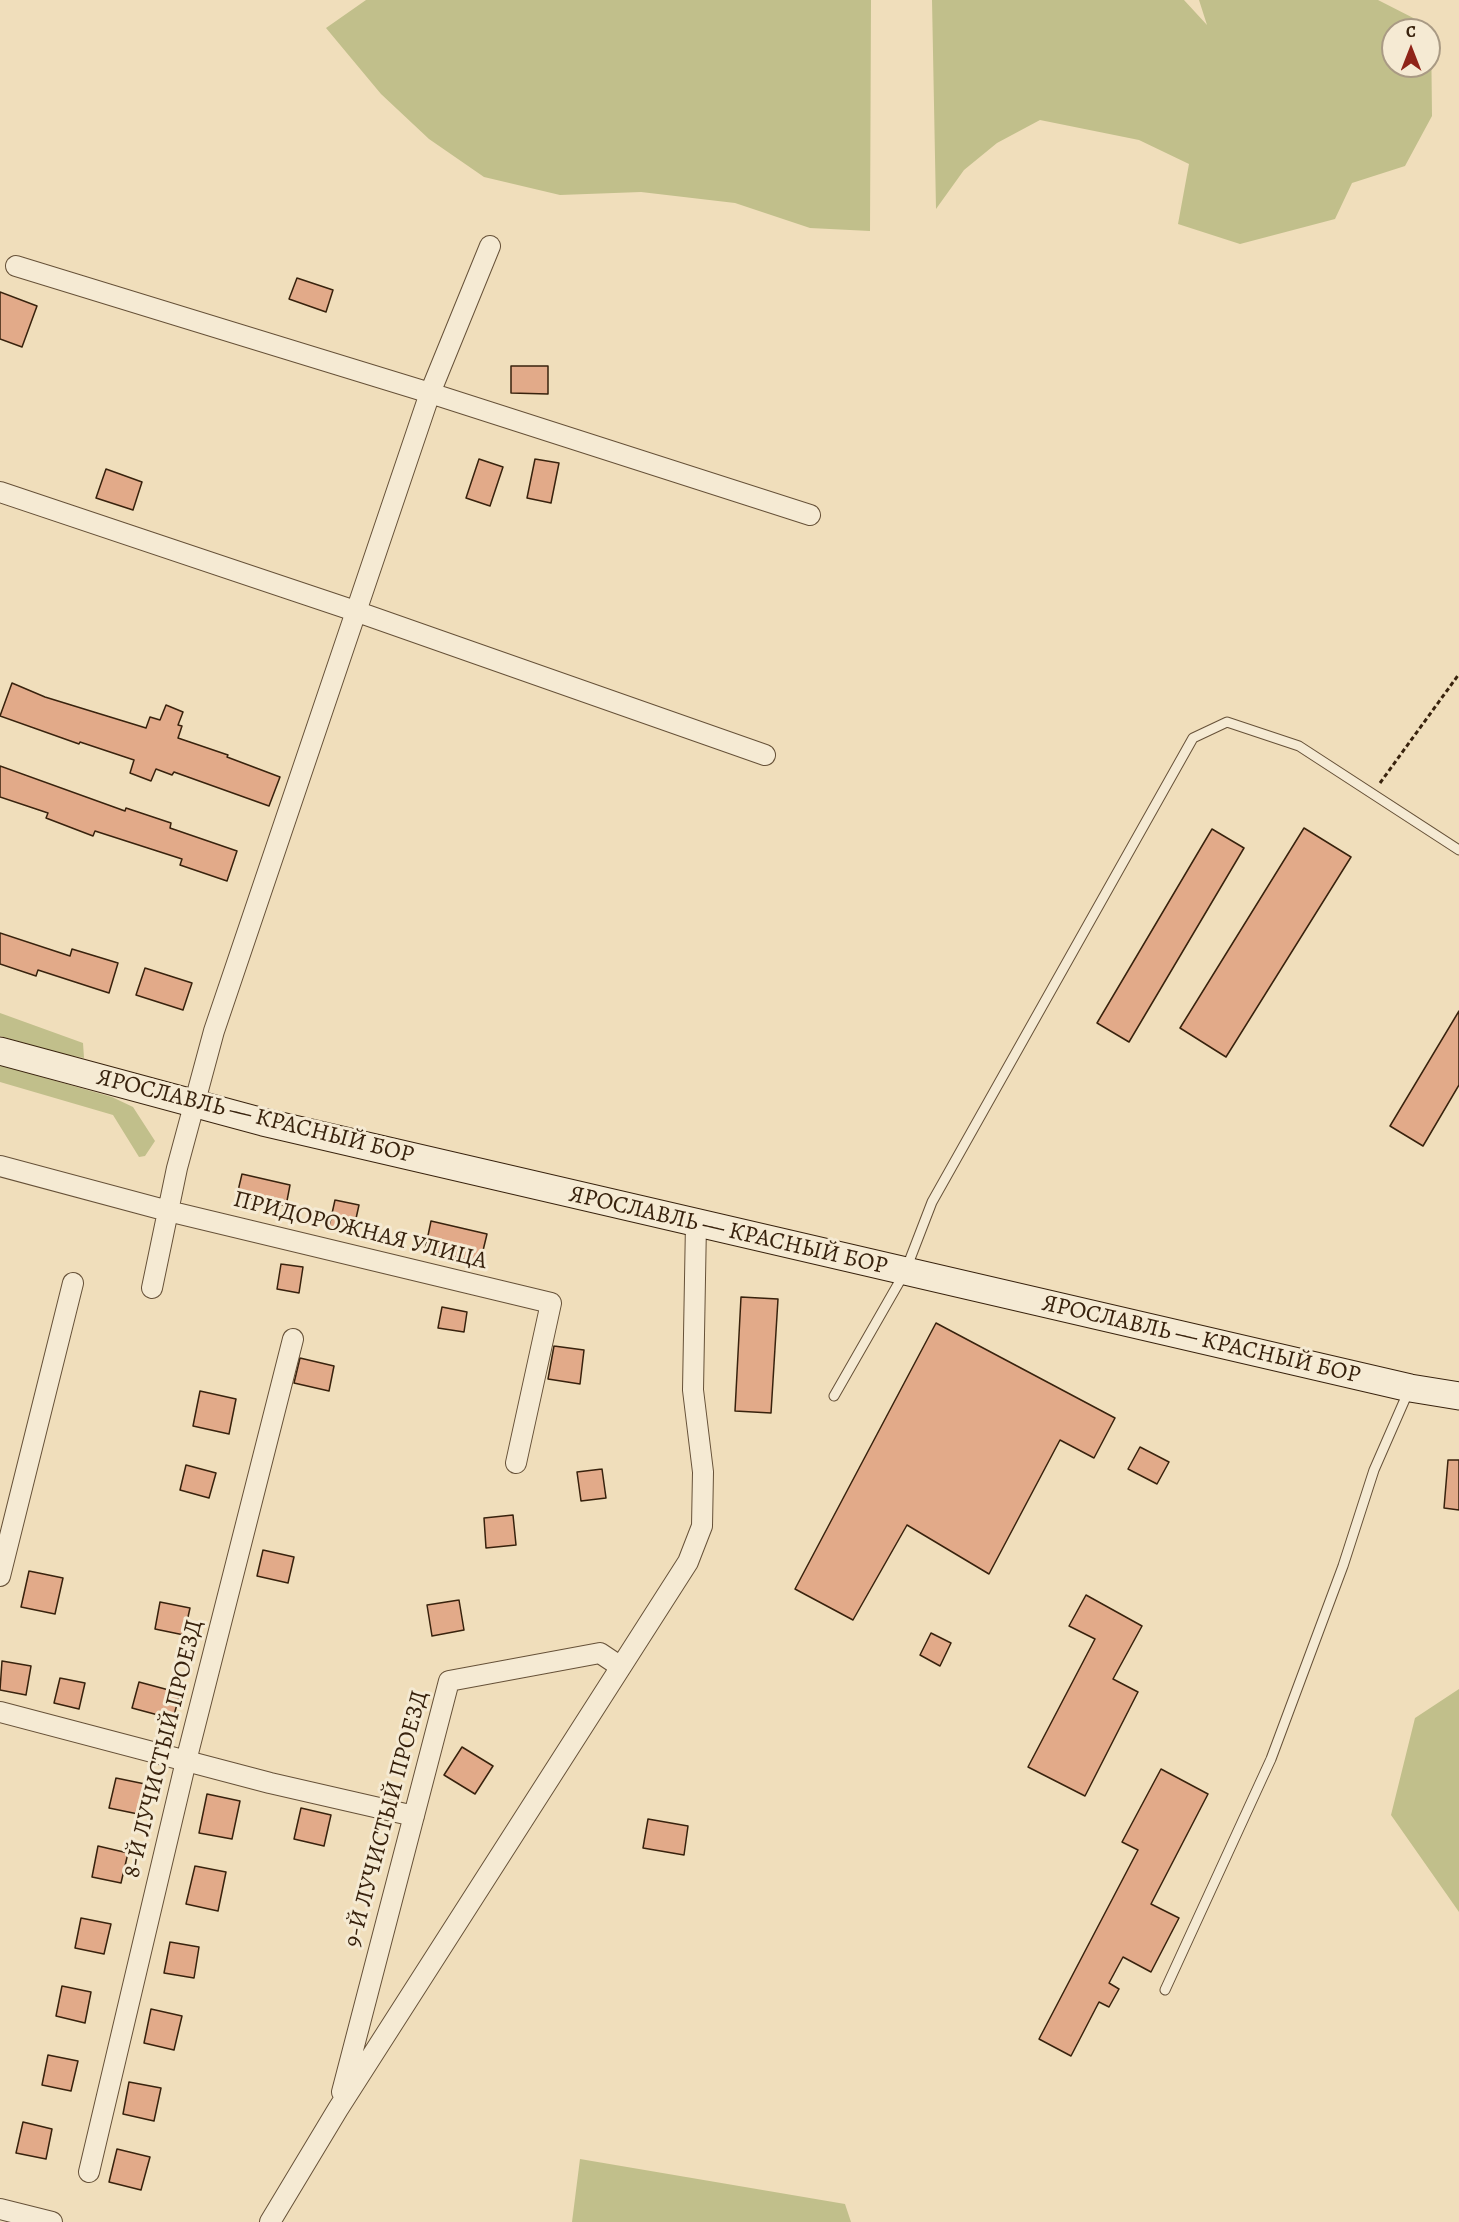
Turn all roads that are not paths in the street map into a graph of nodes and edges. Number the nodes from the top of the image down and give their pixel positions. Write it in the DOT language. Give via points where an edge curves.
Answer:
graph roads {
  1 [pos="490,246"];
  2 [pos="16,266"];
  3 [pos="430,393"];
  4 [pos="0,492"];
  5 [pos="810,515"];
  6 [pos="355,611"];
  7 [pos="765,755"];
  8 [pos="1459,850"];
  9 [pos="0,1051"];
  10 [pos="194,1104"];
  11 [pos="0,1166"];
  12 [pos="168,1211"];
  13 [pos="696,1223"];
  14 [pos="905,1272"];
  15 [pos="73,1283"];
  16 [pos="153,1288"];
  17 [pos="293,1339"];
  18 [pos="1410,1388"];
  19 [pos="1459,1395"];
  20 [pos="834,1396"];
  21 [pos="516,1462"];
  22 [pos="0,1576"];
  23 [pos="621,1667"];
  24 [pos="0,1712"];
  25 [pos="186,1761"];
  26 [pos="414,1816"];
  27 [pos="1165,1990"];
  28 [pos="338,2109"];
  29 [pos="89,2172"];
  30 [pos="0,2209"];
  31 [pos="52,2222"];
  32 [pos="270,2222"];
  1 -- 3 [label="street"];
  2 -- 3 [label="street"];
  3 -- 5 [label="street"];
  3 -- 6 [label="street"];
  4 -- 6 [label="street"];
  6 -- 7 [label="street"];
  6 -- 10 [label="street" via="214,1030"];
  8 -- 14 [label="lane" via="1299,746 1227,722 1193,738 932,1202"];
  9 -- 10 [label="street, ЯРОСЛАВЛЬ — КРАСНЫЙ БОР"];
  10 -- 12 [label="street"];
  10 -- 13 [label="street, ЯРОСЛАВЛЬ — КРАСНЫЙ БОР"];
  11 -- 12 [label="street, ПРИДОРОЖНАЯ УЛИЦА"];
  12 -- 16 [label="street"];
  12 -- 21 [label="street, ПРИДОРОЖНАЯ УЛИЦА" via="551,1303"];
  13 -- 14 [label="street, ЯРОСЛАВЛЬ — КРАСНЫЙ БОР"];
  13 -- 23 [label="street" via="693,1390 704,1472 702,1526 688,1562"];
  14 -- 18 [label="street, ЯРОСЛАВЛЬ — КРАСНЫЙ БОР"];
  14 -- 20 [label="lane"];
  15 -- 22 [label="street"];
  17 -- 25 [label="street, 8-Й ЛУЧИСТЫЙ ПРОЕЗД"];
  18 -- 19 [label="street, ЯРОСЛАВЛЬ — КРАСНЫЙ БОР"];
  18 -- 27 [label="lane" via="1374,1470 1343,1566 1271,1759"];
  23 -- 26 [label="street, 9-Й ЛУЧИСТЫЙ ПРОЕЗД" via="600,1653 449,1681"];
  23 -- 28 [label="street"];
  24 -- 25 [label="street"];
  25 -- 26 [label="street"];
  25 -- 29 [label="street, 8-Й ЛУЧИСТЫЙ ПРОЕЗД"];
  26 -- 28 [label="street, 9-Й ЛУЧИСТЫЙ ПРОЕЗД"];
  28 -- 32 [label="street"];
  30 -- 31 [label="street"];
}
